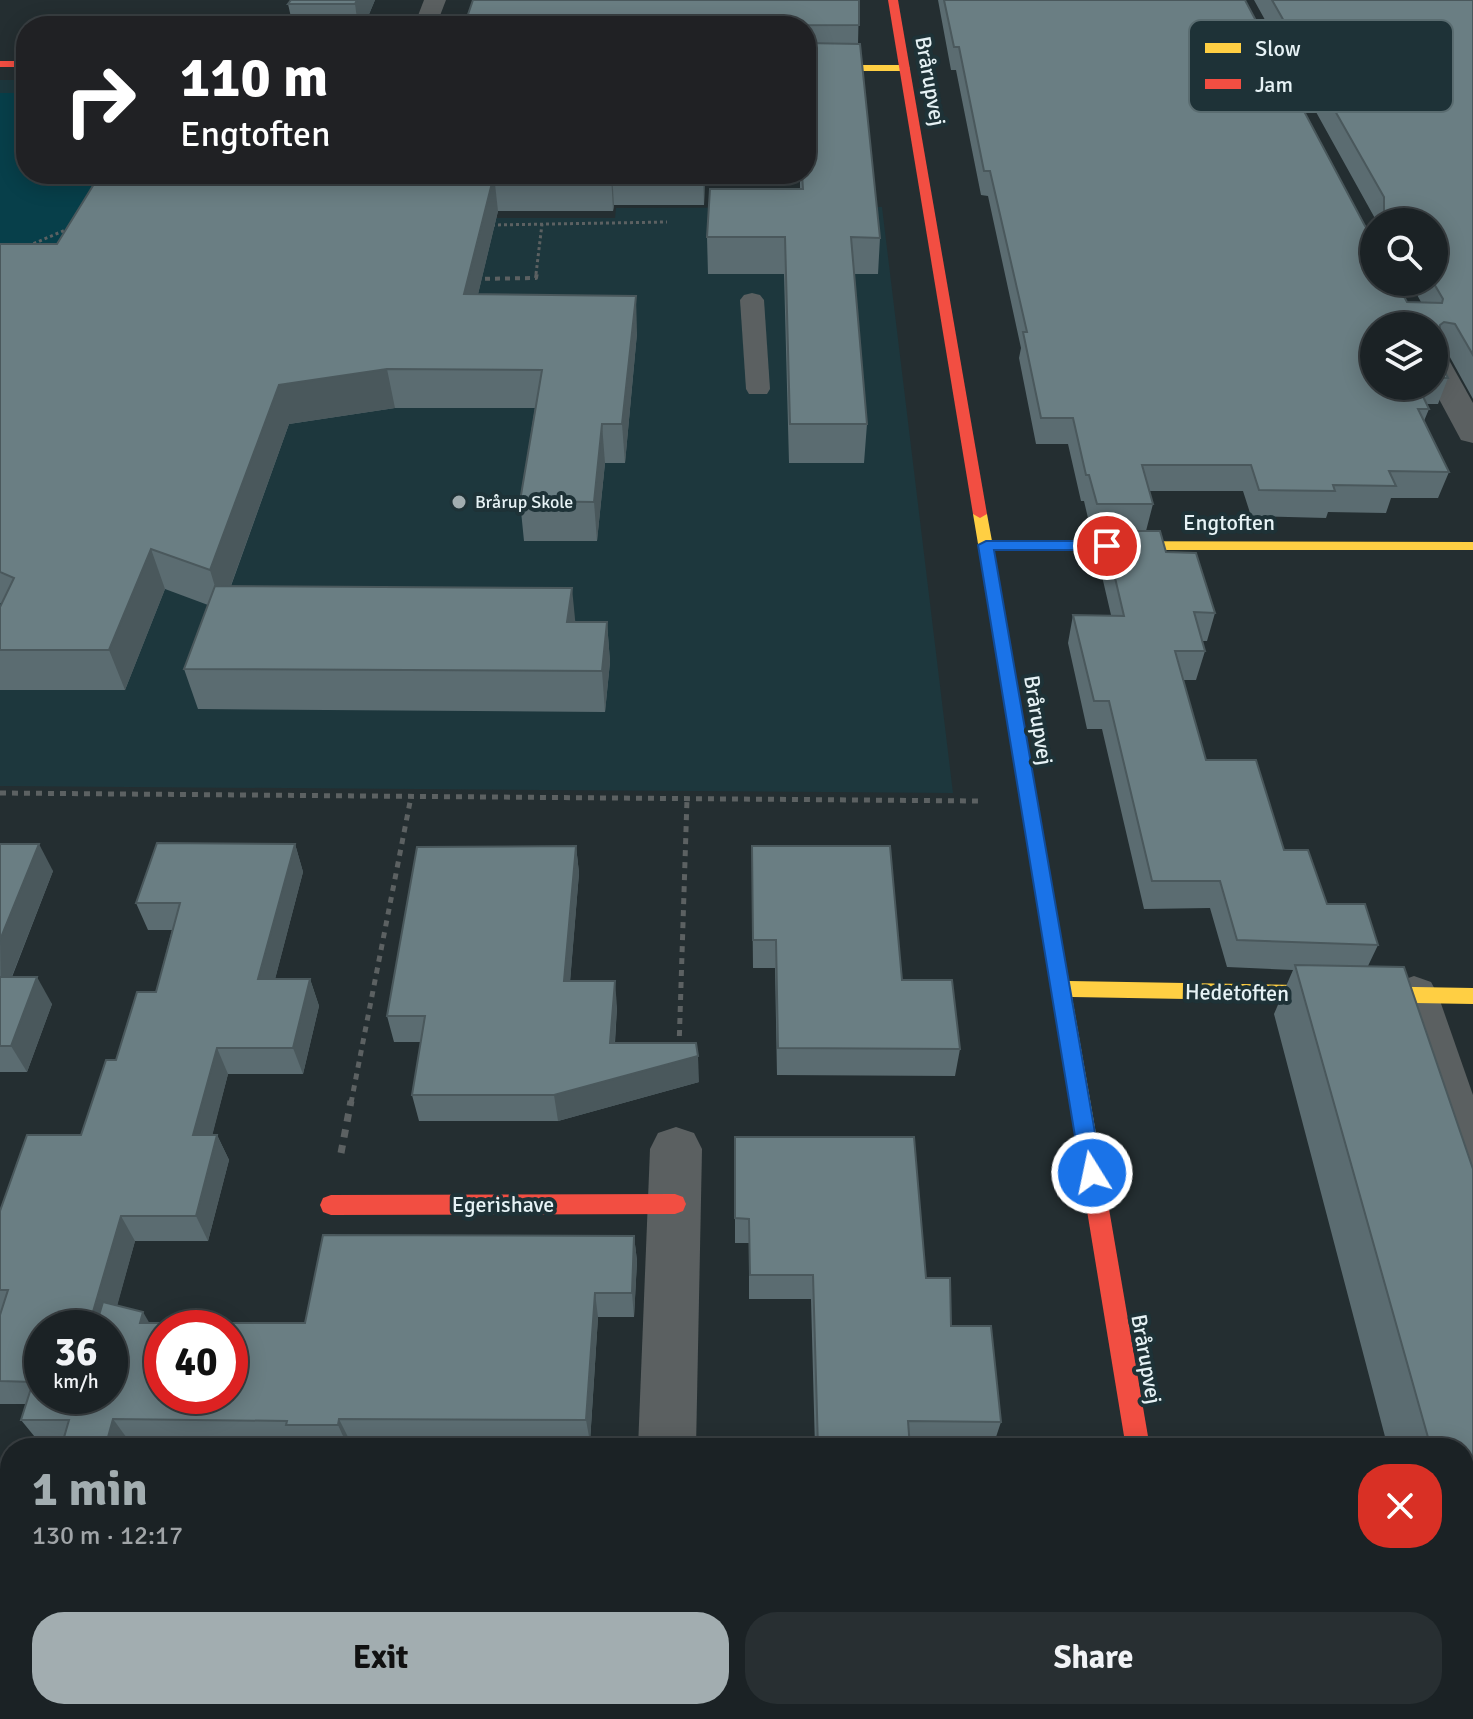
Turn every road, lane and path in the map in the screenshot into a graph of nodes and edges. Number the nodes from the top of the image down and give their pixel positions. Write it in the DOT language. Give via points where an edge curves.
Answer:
graph roads {
  1 [pos="893,0"];
  2 [pos="816,68"];
  3 [pos="905,68"];
  4 [pos="83,222"];
  5 [pos="667,222"];
  6 [pos="542,224"];
  7 [pos="485,226"];
  8 [pos="28,247"];
  9 [pos="475,279"];
  10 [pos="752,300"];
  11 [pos="1448,386"];
  12 [pos="758,389"];
  13 [pos="1473,433"];
  14 [pos="986,545"];
  15 [pos="1473,546"];
  16 [pos="0,793"];
  17 [pos="411,797"];
  18 [pos="687,799"];
  19 [pos="1028,801"];
  20 [pos="1060,989"];
  21 [pos="1414,995"];
  22 [pos="1473,996"];
  23 [pos="679,1053"];
  24 [pos="676,1149"];
  25 [pos="1473,1168"];
  26 [pos="675,1204"];
  27 [pos="331,1205"];
  28 [pos="667,1438"];
  29 [pos="1136,1438"];
  1 -- 3 [label="street, Brårupvej"];
  2 -- 3 [label="street"];
  3 -- 14 [label="street, Brårupvej"];
  4 -- 8 [label="path"];
  5 -- 6 [label="path"];
  6 -- 7 [label="path"];
  6 -- 9 [label="path" via="536,278"];
  10 -- 12 [label="lane"];
  11 -- 13 [label="street"];
  14 -- 15 [label="street, Engtoften"];
  14 -- 19 [label="street, Brårupvej"];
  16 -- 17 [label="path"];
  17 -- 18 [label="path"];
  17 -- 27 [label="path"];
  18 -- 19 [label="path"];
  18 -- 23 [label="path"];
  19 -- 20 [label="street, Brårupvej"];
  20 -- 21 [label="street, Hedetoften"];
  20 -- 29 [label="street, Brårupvej"];
  21 -- 22 [label="street, Hedetoften"];
  21 -- 25 [label="street"];
  24 -- 26 [label="street"];
  26 -- 27 [label="street, Egerishave"];
  26 -- 28 [label="street"];
}
